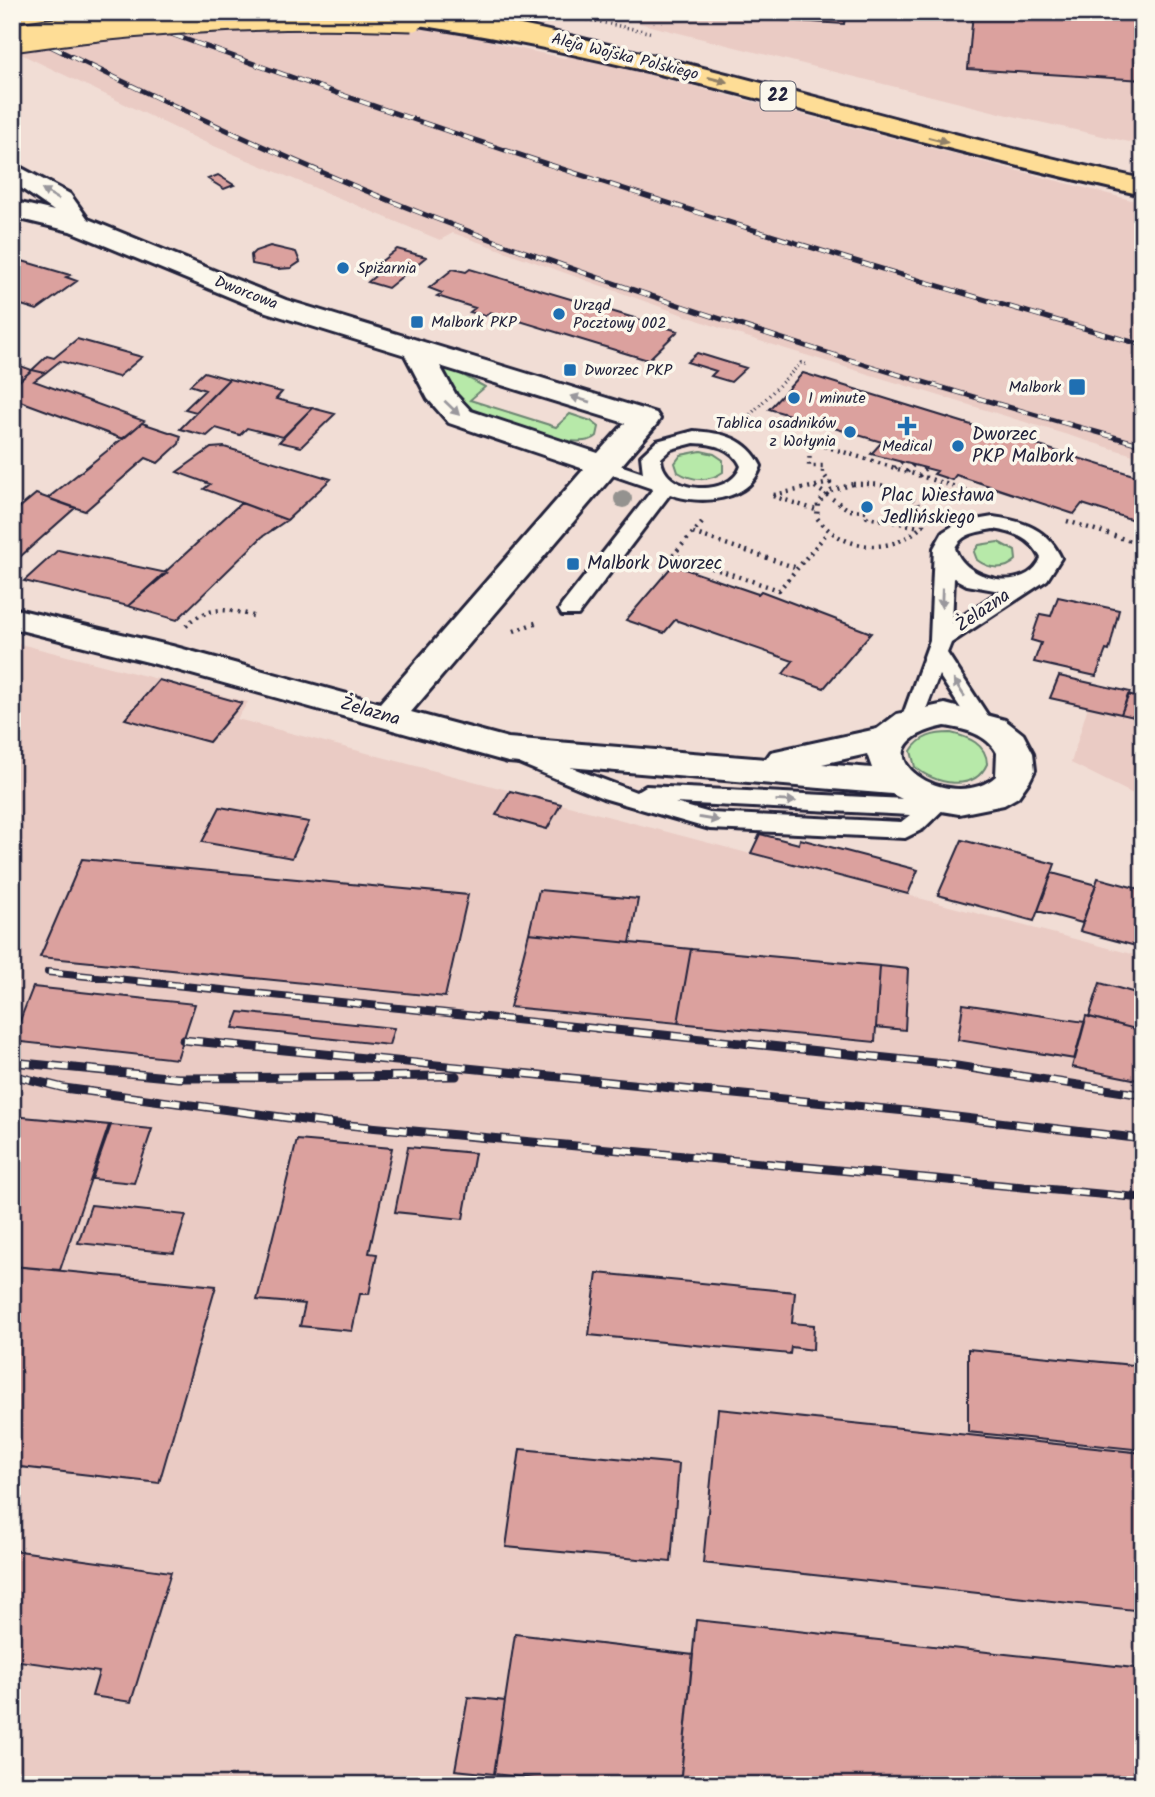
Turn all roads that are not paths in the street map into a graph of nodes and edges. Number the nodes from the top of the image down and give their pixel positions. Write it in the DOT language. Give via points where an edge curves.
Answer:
graph roads {
  1 [pos="88,12"];
  2 [pos="494,12"];
  3 [pos="12,23"];
  4 [pos="12,38"];
  5 [pos="1143,163"];
  6 [pos="12,171"];
  7 [pos="1143,187"];
  8 [pos="16,213"];
  9 [pos="79,225"];
  10 [pos="417,350"];
  11 [pos="645,419"];
  12 [pos="710,438"];
  13 [pos="605,466"];
  14 [pos="665,487"];
  15 [pos="944,555"];
  16 [pos="1026,583"];
  17 [pos="570,610"];
  18 [pos="12,618"];
  19 [pos="939,647"];
  20 [pos="387,717"];
  21 [pos="981,722"];
  22 [pos="900,729"];
  23 [pos="508,750"];
  24 [pos="733,767"];
  25 [pos="899,782"];
  26 [pos="935,804"];
  1 -- 3 [label="main road"];
  2 -- 5 [label="main road, Aleja Wojska Polskiego / 22" via="593,30"];
  4 -- 7 [label="main road, Aleja Wojska Polskiego / 22, one-way, bridge" via="116,23 237,14 411,18 562,40 958,145"];
  9 -- 6 [label="street, Dworcowa, one-way" via="60,200"];
  8 -- 9 [label="street, Dworcowa"];
  9 -- 10 [label="street, Dworcowa" via="276,306"];
  11 -- 10 [label="street, Dworcowa, one-way"];
  10 -- 13 [label="street, one-way" via="443,399 460,417"];
  11 -- 12 [label="lane"];
  11 -- 13 [label="street"];
  12 -- 14 [label="lane" via="678,439 654,451 648,460 649,470"];
  12 -- 14 [label="lane" via="739,448 747,456 751,466 741,483 713,494"];
  13 -- 14 [label="lane"];
  13 -- 20 [label="street"];
  14 -- 17 [label="lane"];
  15 -- 16 [label="lane, Żelazna" via="960,575 975,582"];
  15 -- 16 [label="lane, Żelazna" via="950,536 969,527 993,523 1026,531 1047,548 1051,558 1048,568"];
  15 -- 19 [label="lane, Żelazna, one-way"];
  16 -- 19 [label="lane, Żelazna"];
  18 -- 20 [label="street, Żelazna"];
  21 -- 19 [label="lane, Żelazna, one-way"];
  19 -- 22 [label="lane, Żelazna"];
  20 -- 23 [label="street, Żelazna"];
  21 -- 22 [label="street, Żelazna" via="945,715"];
  21 -- 26 [label="street, Żelazna" via="1011,743 1018,757 1014,779 985,798"];
  22 -- 24 [label="street, Żelazna" via="811,757"];
  22 -- 25 [label="street, Żelazna" via="885,760"];
  23 -- 24 [label="street, Żelazna"];
  23 -- 26 [label="lane, one-way" via="596,787 710,821 905,830"];
  24 -- 25 [label="street, Żelazna"];
  25 -- 26 [label="street, Żelazna"];
}
